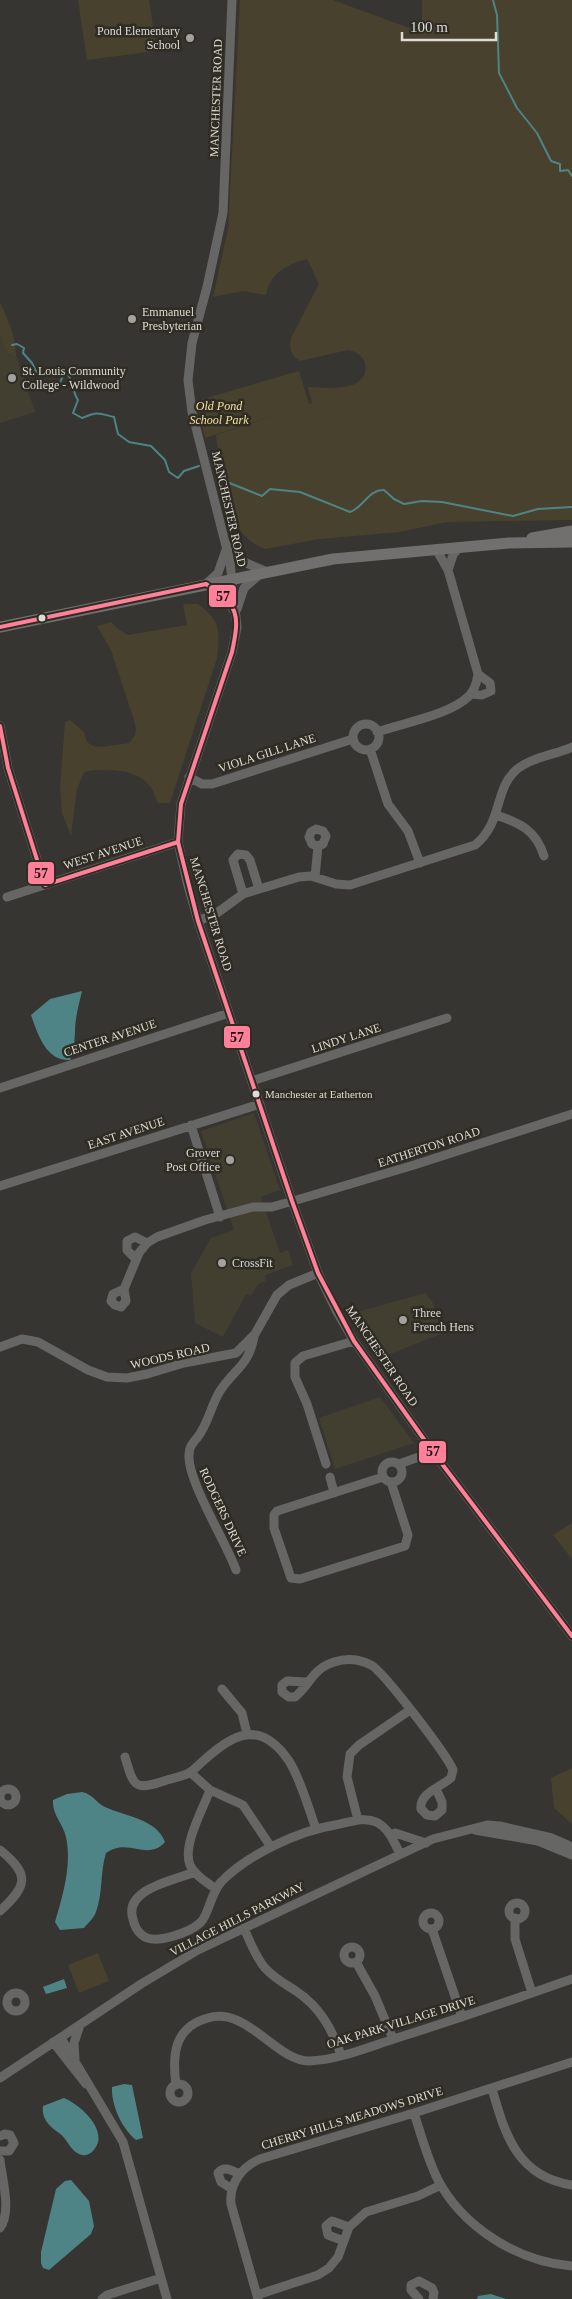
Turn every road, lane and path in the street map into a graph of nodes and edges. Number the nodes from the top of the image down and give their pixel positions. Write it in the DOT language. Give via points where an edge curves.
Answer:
graph roads {
  1 [pos="232,0"];
  2 [pos="572,531"];
  3 [pos="572,542"];
  4 [pos="509,543"];
  5 [pos="226,545"];
  6 [pos="459,547"];
  7 [pos="436,549"];
  8 [pos="448,570"];
  9 [pos="265,571"];
  10 [pos="232,578"];
  11 [pos="206,584"];
  12 [pos="236,614"];
  13 [pos="0,627"];
  14 [pos="478,674"];
  15 [pos="471,694"];
  16 [pos="0,726"];
  17 [pos="377,732"];
  18 [pos="353,739"];
  19 [pos="572,747"];
  20 [pos="370,749"];
  21 [pos="189,777"];
  22 [pos="496,815"];
  23 [pos="178,842"];
  24 [pos="318,846"];
  25 [pos="544,856"];
  26 [pos="420,863"];
  27 [pos="315,877"];
  28 [pos="45,885"];
  29 [pos="259,889"];
  30 [pos="243,894"];
  31 [pos="7,897"];
  32 [pos="198,921"];
  33 [pos="228,1013"];
  34 [pos="447,1018"];
  35 [pos="252,1081"];
  36 [pos="0,1088"];
  37 [pos="260,1104"];
  38 [pos="572,1114"];
  39 [pos="191,1125"];
  40 [pos="0,1186"];
  41 [pos="292,1201"];
  42 [pos="220,1217"];
  43 [pos="147,1243"];
  44 [pos="136,1259"];
  45 [pos="318,1273"];
  46 [pos="124,1289"];
  47 [pos="254,1334"];
  48 [pos="354,1341"];
  49 [pos="0,1347"];
  50 [pos="433,1452"];
  51 [pos="326,1464"];
  52 [pos="399,1464"];
  53 [pos="330,1477"];
  54 [pos="387,1480"];
  55 [pos="334,1493"];
  56 [pos="236,1570"];
  57 [pos="572,1636"];
  58 [pos="306,1682"];
  59 [pos="222,1688"];
  60 [pos="410,1710"];
  61 [pos="247,1734"];
  62 [pos="126,1757"];
  63 [pos="190,1772"];
  64 [pos="436,1789"];
  65 [pos="210,1790"];
  66 [pos="356,1818"];
  67 [pos="316,1829"];
  68 [pos="474,1830"];
  69 [pos="395,1833"];
  70 [pos="426,1843"];
  71 [pos="271,1847"];
  72 [pos="572,1847"];
  73 [pos="0,1850"];
  74 [pos="402,1853"];
  75 [pos="572,1855"];
  76 [pos="195,1872"];
  77 [pos="216,1889"];
  78 [pos="0,1911"];
  79 [pos="515,1918"];
  80 [pos="244,1928"];
  81 [pos="432,1929"];
  82 [pos="356,1962"];
  83 [pos="572,1979"];
  84 [pos="0,1990"];
  85 [pos="532,1993"];
  86 [pos="8,1999"];
  87 [pos="462,2017"];
  88 [pos="80,2025"];
  89 [pos="393,2039"];
  90 [pos="57,2040"];
  91 [pos="341,2056"];
  92 [pos="75,2059"];
  93 [pos="572,2062"];
  94 [pos="5,2072"];
  95 [pos="0,2078"];
  96 [pos="176,2085"];
  97 [pos="90,2088"];
  98 [pos="492,2089"];
  99 [pos="414,2113"];
  100 [pos="0,2136"];
  101 [pos="0,2151"];
  102 [pos="0,2160"];
  103 [pos="240,2174"];
  104 [pos="441,2185"];
  105 [pos="572,2185"];
  106 [pos="232,2188"];
  107 [pos="349,2227"];
  108 [pos="0,2228"];
  109 [pos="344,2241"];
  110 [pos="572,2266"];
  111 [pos="161,2278"];
  112 [pos="257,2297"];
  113 [pos="92,2299"];
  114 [pos="102,2299"];
  115 [pos="167,2299"];
  116 [pos="419,2299"];
  117 [pos="433,2299"];
  1 -- 5 [label="street, MANCHESTER ROAD" via="223,213 188,366 192,412"];
  2 -- 4 [label="main road"];
  3 -- 4 [label="main road"];
  4 -- 6 [label="main road"];
  5 -- 9 [label="street" via="244,562"];
  5 -- 10 [label="street, MANCHESTER ROAD"];
  5 -- 11 [label="street" via="222,568"];
  6 -- 7 [label="main road"];
  6 -- 8 [label="street"];
  7 -- 8 [label="street, VIOLA GILL LANE"];
  7 -- 9 [label="main road" via="332,559"];
  8 -- 14 [label="street, VIOLA GILL LANE"];
  9 -- 10 [label="main road"];
  9 -- 12 [label="street" via="244,588"];
  10 -- 11 [label="main road"];
  10 -- 12 [label="street, MANCHESTER ROAD"];
  11 -- 12 [label="street" via="226,597"];
  11 -- 13 [label="main road"];
  12 -- 21 [label="street, MANCHESTER ROAD" via="234,646"];
  14 -- 15 [label="street"];
  14 -- 15 [label="street, VIOLA GILL LANE" via="490,683 490,691 482,695"];
  15 -- 17 [label="street, VIOLA GILL LANE" via="460,704"];
  16 -- 28 [label="street" via="8,768"];
  17 -- 18 [label="street, VIOLA GILL LANE" via="364,724 354,731"];
  17 -- 20 [label="street" via="376,744"];
  18 -- 20 [label="street" via="359,748"];
  18 -- 21 [label="street, VIOLA GILL LANE" via="212,784 202,784"];
  19 -- 22 [label="street" via="528,763 514,772 505,786"];
  20 -- 26 [label="street" via="388,804 408,831"];
  21 -- 23 [label="street, MANCHESTER ROAD" via="181,804"];
  22 -- 25 [label="street" via="527,828 538,841"];
  22 -- 26 [label="street" via="491,828 475,845"];
  23 -- 28 [label="street, WEST AVENUE"];
  23 -- 32 [label="street, MANCHESTER ROAD"];
  24 -- 27 [label="street"];
  26 -- 27 [label="street" via="350,885"];
  27 -- 29 [label="street" via="299,877"];
  28 -- 31 [label="street, WEST AVENUE"];
  29 -- 30 [label="street"];
  29 -- 30 [label="street" via="250,860 246,855 238,854 233,860"];
  30 -- 32 [label="street" via="217,914"];
  32 -- 33 [label="street, MANCHESTER ROAD"];
  33 -- 35 [label="street, MANCHESTER ROAD"];
  33 -- 36 [label="street, CENTER AVENUE"];
  34 -- 35 [label="street, LINDY LANE"];
  35 -- 37 [label="street, MANCHESTER ROAD"];
  37 -- 39 [label="street, EAST AVENUE"];
  37 -- 41 [label="street, MANCHESTER ROAD"];
  38 -- 41 [label="street, EATHERTON ROAD"];
  39 -- 40 [label="street, EAST AVENUE"];
  39 -- 42 [label="street"];
  41 -- 42 [label="street, EATHERTON ROAD"];
  41 -- 45 [label="street, MANCHESTER ROAD"];
  42 -- 43 [label="street, EATHERTON ROAD"];
  43 -- 44 [label="street"];
  43 -- 44 [label="street" via="136,1237 127,1241 127,1250"];
  44 -- 46 [label="street"];
  45 -- 47 [label="street, WOODS ROAD" via="289,1285 277,1295"];
  45 -- 48 [label="street, MANCHESTER ROAD"];
  47 -- 49 [label="street, WOODS ROAD" via="236,1353 127,1378 107,1377 88,1370 38,1342 22,1339"];
  47 -- 56 [label="street, RODGERS DRIVE" via="250,1356 220,1391 189,1454 192,1476"];
  48 -- 50 [label="street, MANCHESTER ROAD"];
  48 -- 51 [label="street" via="303,1356 295,1363 295,1377"];
  50 -- 52 [label="street"];
  50 -- 57 [label="street, MANCHESTER ROAD"];
  52 -- 54 [label="street" via="402,1476 398,1481"];
  52 -- 54 [label="street" via="390,1462 385,1465 382,1471"];
  53 -- 55 [label="street"];
  54 -- 55 [label="street"];
  54 -- 55 [label="street" via="408,1535 405,1546 300,1579 291,1578 274,1528 274,1515"];
  58 -- 60 [label="street" via="325,1666 341,1660 358,1660 378,1669"];
  59 -- 61 [label="street" via="242,1713"];
  60 -- 64 [label="street" via="453,1770 451,1778"];
  60 -- 66 [label="street" via="350,1754 346,1770"];
  61 -- 63 [label="street" via="230,1739"];
  61 -- 67 [label="street" via="269,1741 288,1760"];
  62 -- 63 [label="street" via="132,1779 142,1786"];
  63 -- 65 [label="street"];
  65 -- 71 [label="street" via="243,1805"];
  65 -- 76 [label="street" via="189,1847 190,1866"];
  66 -- 67 [label="street"];
  66 -- 69 [label="street" via="376,1817 385,1821"];
  66 -- 74 [label="street" via="370,1820 383,1828"];
  67 -- 71 [label="street"];
  68 -- 70 [label="street, VILLAGE HILLS PARKWAY"];
  68 -- 72 [label="street, VILLAGE HILLS PARKWAY" via="500,1826 552,1838"];
  68 -- 75 [label="street, VILLAGE HILLS PARKWAY" via="538,1841"];
  69 -- 70 [label="street"];
  69 -- 74 [label="street"];
  70 -- 74 [label="street, VILLAGE HILLS PARKWAY"];
  71 -- 77 [label="street" via="234,1871"];
  73 -- 78 [label="street" via="17,1864 23,1880 19,1892"];
  74 -- 80 [label="street, VILLAGE HILLS PARKWAY"];
  76 -- 77 [label="street"];
  76 -- 77 [label="street" via="136,1898 132,1915 136,1928 145,1937 161,1940 201,1922"];
  79 -- 85 [label="street" via="516,1944"];
  80 -- 88 [label="street, VILLAGE HILLS PARKWAY" via="198,1950"];
  80 -- 91 [label="street" via="266,1969 312,2004 324,2019 334,2034"];
  81 -- 87 [label="street"];
  82 -- 89 [label="street"];
  83 -- 85 [label="street, OAK PARK VILLAGE DRIVE"];
  84 -- 86 [label="street"];
  85 -- 87 [label="street, OAK PARK VILLAGE DRIVE"];
  87 -- 89 [label="street, OAK PARK VILLAGE DRIVE"];
  88 -- 90 [label="street, VILLAGE HILLS PARKWAY"];
  88 -- 92 [label="street" via="74,2043"];
  89 -- 91 [label="street, OAK PARK VILLAGE DRIVE"];
  90 -- 92 [label="street"];
  90 -- 94 [label="street, VILLAGE HILLS PARKWAY"];
  90 -- 97 [label="street" via="82,2081"];
  91 -- 96 [label="street, OAK PARK VILLAGE DRIVE" via="300,2060 237,2020 215,2016 199,2021 179,2039 173,2060"];
  92 -- 97 [label="street"];
  93 -- 98 [label="street, CHERRY HILLS MEADOWS DRIVE"];
  94 -- 95 [label="street, VILLAGE HILLS PARKWAY"];
  97 -- 111 [label="street" via="123,2142"];
  98 -- 99 [label="street, CHERRY HILLS MEADOWS DRIVE"];
  98 -- 105 [label="street" via="514,2150 536,2171"];
  99 -- 103 [label="street, CHERRY HILLS MEADOWS DRIVE" via="260,2159"];
  99 -- 104 [label="street"];
  100 -- 101 [label="street" via="10,2135 14,2143 12,2149"];
  102 -- 108 [label="street" via="5,2208"];
  103 -- 106 [label="street, CHERRY HILLS MEADOWS DRIVE"];
  103 -- 106 [label="street" via="226,2168 218,2173 221,2182"];
  104 -- 107 [label="street" via="418,2196 366,2212"];
  104 -- 110 [label="street" via="466,2216 497,2241 539,2260"];
  106 -- 112 [label="street" via="232,2212"];
  107 -- 109 [label="street"];
  107 -- 109 [label="street" via="332,2221 326,2226 328,2235"];
  109 -- 112 [label="street" via="338,2257 324,2272"];
  111 -- 114 [label="street"];
  111 -- 115 [label="street"];
  113 -- 114 [label="street"];
  116 -- 117 [label="street" via="411,2288 419,2281 432,2288"];
}
